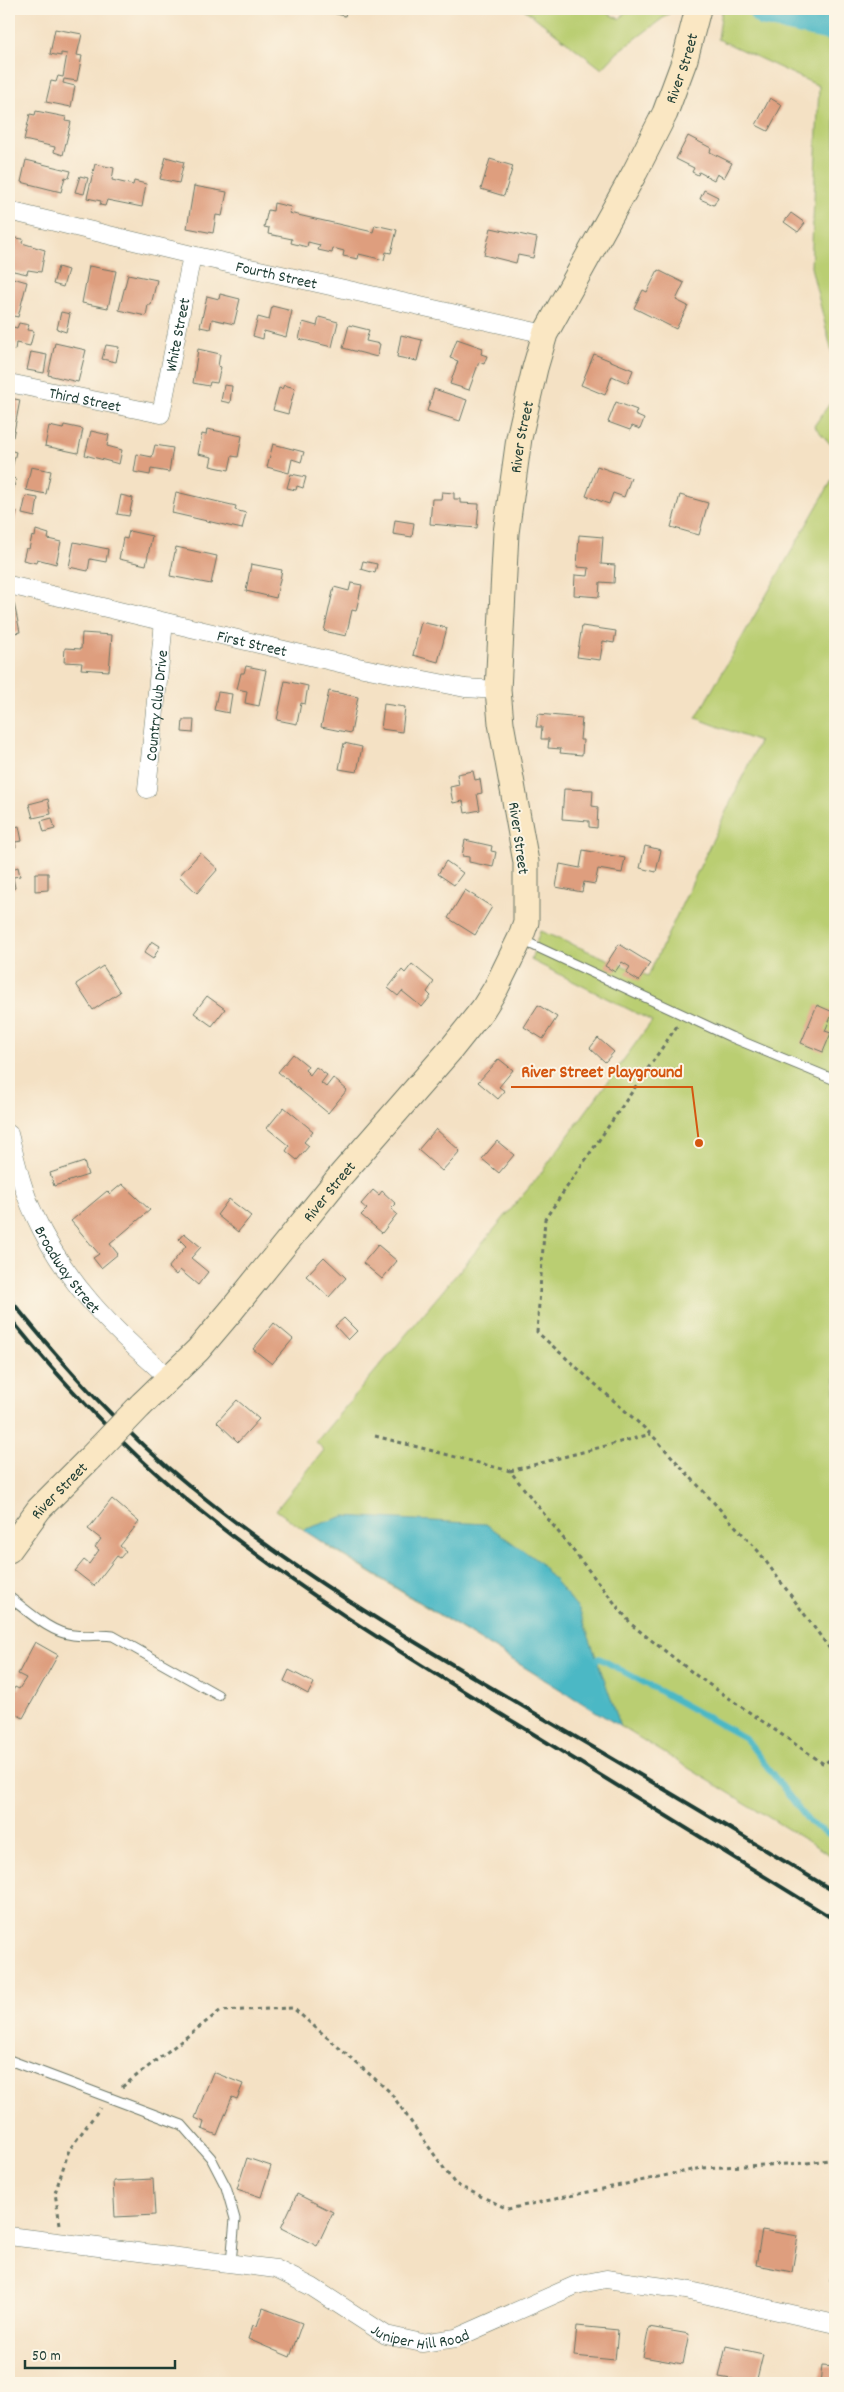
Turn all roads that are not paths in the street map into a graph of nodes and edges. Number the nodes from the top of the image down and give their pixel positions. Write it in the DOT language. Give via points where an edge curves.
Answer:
graph roads {
  1 [pos="698,10"];
  2 [pos="9,211"];
  3 [pos="192,255"];
  4 [pos="545,334"];
  5 [pos="9,382"];
  6 [pos="161,414"];
  7 [pos="9,585"];
  8 [pos="164,622"];
  9 [pos="498,690"];
  10 [pos="147,789"];
  11 [pos="520,939"];
  12 [pos="835,1080"];
  13 [pos="9,1134"];
  14 [pos="168,1377"];
  15 [pos="9,1550"];
  16 [pos="9,1597"];
  17 [pos="218,1695"];
  18 [pos="9,2060"];
  19 [pos="9,2236"];
  20 [pos="231,2263"];
  21 [pos="835,2324"];
  1 -- 4 [label="main road, River Street" via="665,113"];
  2 -- 3 [label="street, Fourth Street"];
  3 -- 4 [label="street, Fourth Street"];
  3 -- 6 [label="street, White Street"];
  4 -- 9 [label="main road, River Street" via="526,404 514,472 505,543"];
  5 -- 6 [label="street, Third Street"];
  7 -- 8 [label="street, First Street"];
  8 -- 9 [label="street, First Street" via="348,665 465,688"];
  8 -- 10 [label="street, Country Club Drive"];
  9 -- 11 [label="main road, River Street" via="526,862 526,922"];
  11 -- 12 [label="lane" via="784,1060"];
  11 -- 14 [label="main road, River Street" via="483,1009 341,1175 198,1350"];
  13 -- 14 [label="street, Broadway Street" via="33,1212 63,1268 106,1320"];
  14 -- 15 [label="main road, River Street, bridge" via="40,1509"];
  16 -- 17 [label="lane" via="54,1629 73,1635 113,1636"];
  18 -- 20 [label="lane" via="182,2125 211,2158 226,2187 235,2219"];
  19 -- 20 [label="street, Juniper Hill Road"];
  20 -- 21 [label="street, Juniper Hill Road" via="276,2269 312,2287 386,2334 422,2343 456,2338 576,2285 606,2279 686,2290"];
}
